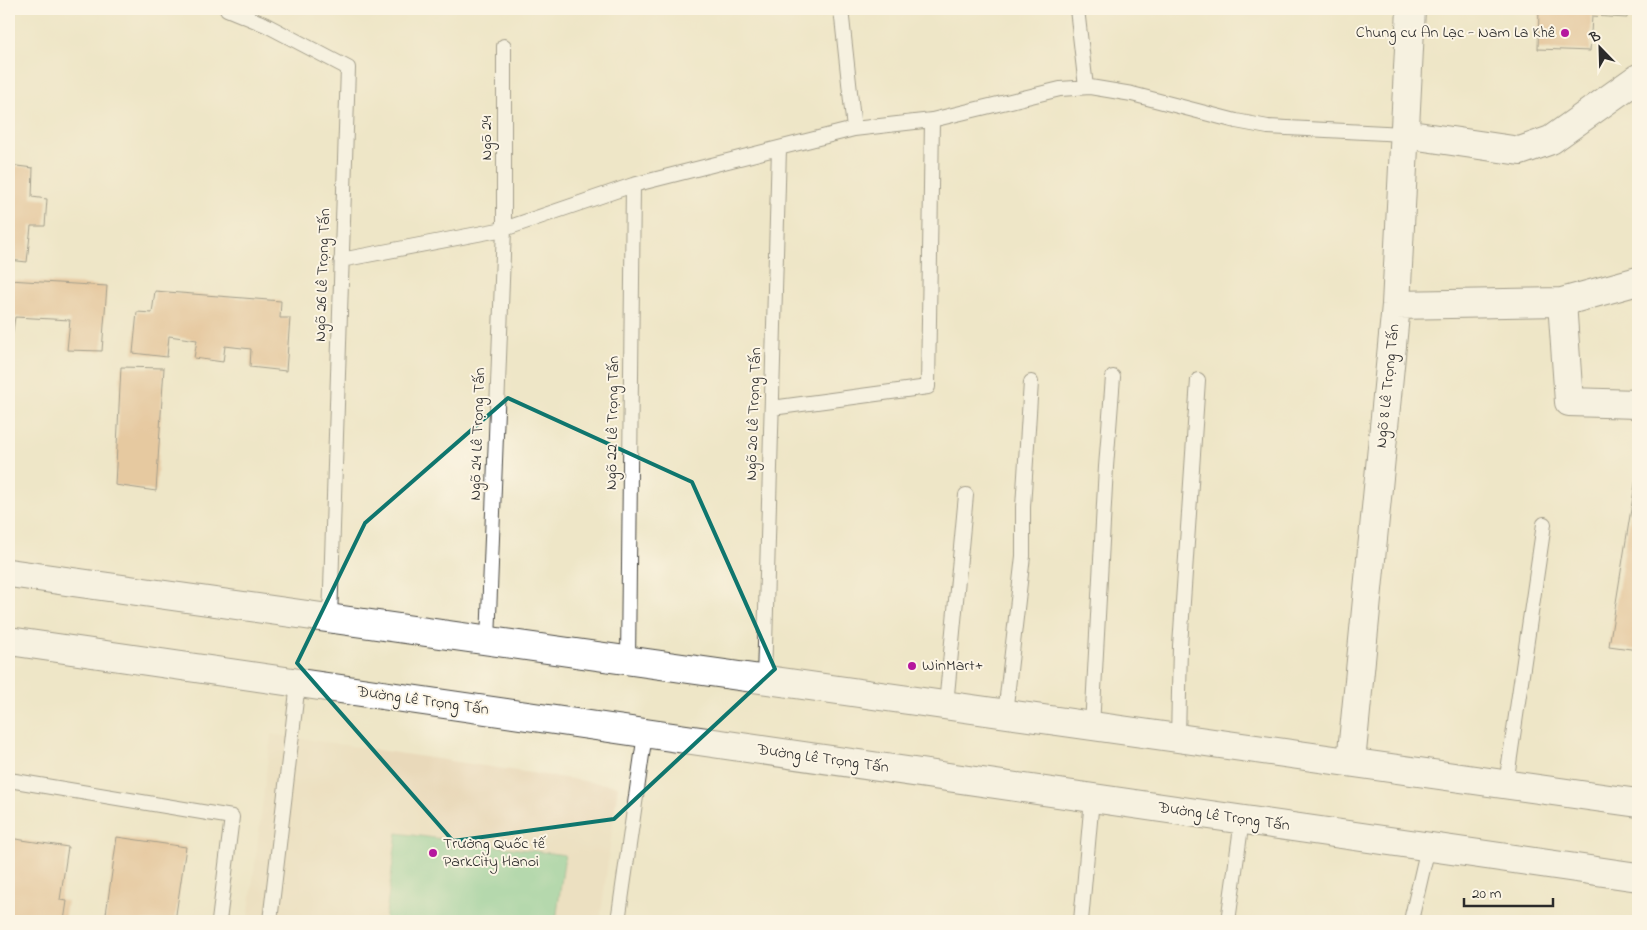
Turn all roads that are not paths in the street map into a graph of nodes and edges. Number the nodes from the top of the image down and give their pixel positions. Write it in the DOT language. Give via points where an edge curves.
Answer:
graph roads {
  1 [pos="227,9"];
  2 [pos="841,9"];
  3 [pos="1077,9"];
  4 [pos="1411,9"];
  5 [pos="504,46"];
  6 [pos="1638,78"];
  7 [pos="1086,87"];
  8 [pos="932,120"];
  9 [pos="854,129"];
  10 [pos="1404,134"];
  11 [pos="779,148"];
  12 [pos="633,185"];
  13 [pos="504,229"];
  14 [pos="341,260"];
  15 [pos="1638,281"];
  16 [pos="1562,302"];
  17 [pos="1396,305"];
  18 [pos="1113,377"];
  19 [pos="1198,380"];
  20 [pos="1031,382"];
  21 [pos="1638,404"];
  22 [pos="772,408"];
  23 [pos="966,495"];
  24 [pos="1544,524"];
  25 [pos="9,573"];
  26 [pos="330,619"];
  27 [pos="488,641"];
  28 [pos="9,642"];
  29 [pos="628,661"];
  30 [pos="764,680"];
  31 [pos="298,683"];
  32 [pos="946,705"];
  33 [pos="1005,714"];
  34 [pos="1092,727"];
  35 [pos="646,734"];
  36 [pos="1178,738"];
  37 [pos="1351,762"];
  38 [pos="9,780"];
  39 [pos="1506,784"];
  40 [pos="1092,799"];
  41 [pos="1638,803"];
  42 [pos="1242,820"];
  43 [pos="1428,847"];
  44 [pos="1638,877"];
  45 [pos="219,921"];
  46 [pos="270,921"];
  47 [pos="618,921"];
  48 [pos="1081,921"];
  49 [pos="1228,921"];
  50 [pos="1415,921"];
  1 -- 14 [label="lane, Ngõ 26 Lê Trọng Tấn" via="348,68"];
  2 -- 9 [label="lane"];
  3 -- 7 [label="lane"];
  4 -- 10 [label="main road, Ngõ 8 Lê Trọng Tấn"];
  5 -- 13 [label="lane, Ngõ 24"];
  6 -- 10 [label="main road" via="1551,140 1520,151"];
  7 -- 8 [label="lane" via="1060,89"];
  7 -- 10 [label="lane" via="1132,94 1268,127"];
  8 -- 9 [label="lane"];
  8 -- 22 [label="lane" via="928,387"];
  9 -- 11 [label="lane"];
  10 -- 17 [label="main road, Ngõ 8 Lê Trọng Tấn"];
  11 -- 12 [label="lane"];
  11 -- 22 [label="lane, Ngõ 20 Lê Trọng Tấn"];
  12 -- 13 [label="lane"];
  12 -- 29 [label="lane, Ngõ 22 Lê Trọng Tấn"];
  13 -- 14 [label="lane"];
  13 -- 27 [label="lane, Ngõ 24 Lê Trọng Tấn"];
  14 -- 26 [label="lane, Ngõ 26 Lê Trọng Tấn"];
  15 -- 16 [label="main road"];
  16 -- 17 [label="main road"];
  16 -- 21 [label="main road" via="1569,402"];
  17 -- 37 [label="main road, Ngõ 8 Lê Trọng Tấn"];
  18 -- 34 [label="lane"];
  19 -- 36 [label="lane" via="1180,646"];
  20 -- 33 [label="lane" via="1023,556"];
  22 -- 30 [label="lane, Ngõ 20 Lê Trọng Tấn"];
  23 -- 32 [label="lane"];
  24 -- 39 [label="lane"];
  25 -- 26 [label="main road"];
  26 -- 27 [label="main road"];
  27 -- 29 [label="main road"];
  28 -- 31 [label="main road, Đường Lê Trọng Tấn"];
  29 -- 30 [label="main road"];
  30 -- 32 [label="main road"];
  31 -- 35 [label="main road, Đường Lê Trọng Tấn"];
  31 -- 46 [label="lane"];
  32 -- 33 [label="main road"];
  33 -- 34 [label="main road"];
  34 -- 36 [label="main road"];
  35 -- 40 [label="main road, Đường Lê Trọng Tấn"];
  35 -- 47 [label="lane"];
  36 -- 37 [label="main road"];
  37 -- 39 [label="main road"];
  38 -- 45 [label="lane" via="232,817"];
  39 -- 41 [label="main road"];
  40 -- 42 [label="main road, Đường Lê Trọng Tấn"];
  40 -- 48 [label="lane"];
  42 -- 43 [label="main road, Đường Lê Trọng Tấn"];
  42 -- 49 [label="lane"];
  43 -- 44 [label="main road, Đường Lê Trọng Tấn"];
  43 -- 50 [label="lane" via="1412,916"];
}
